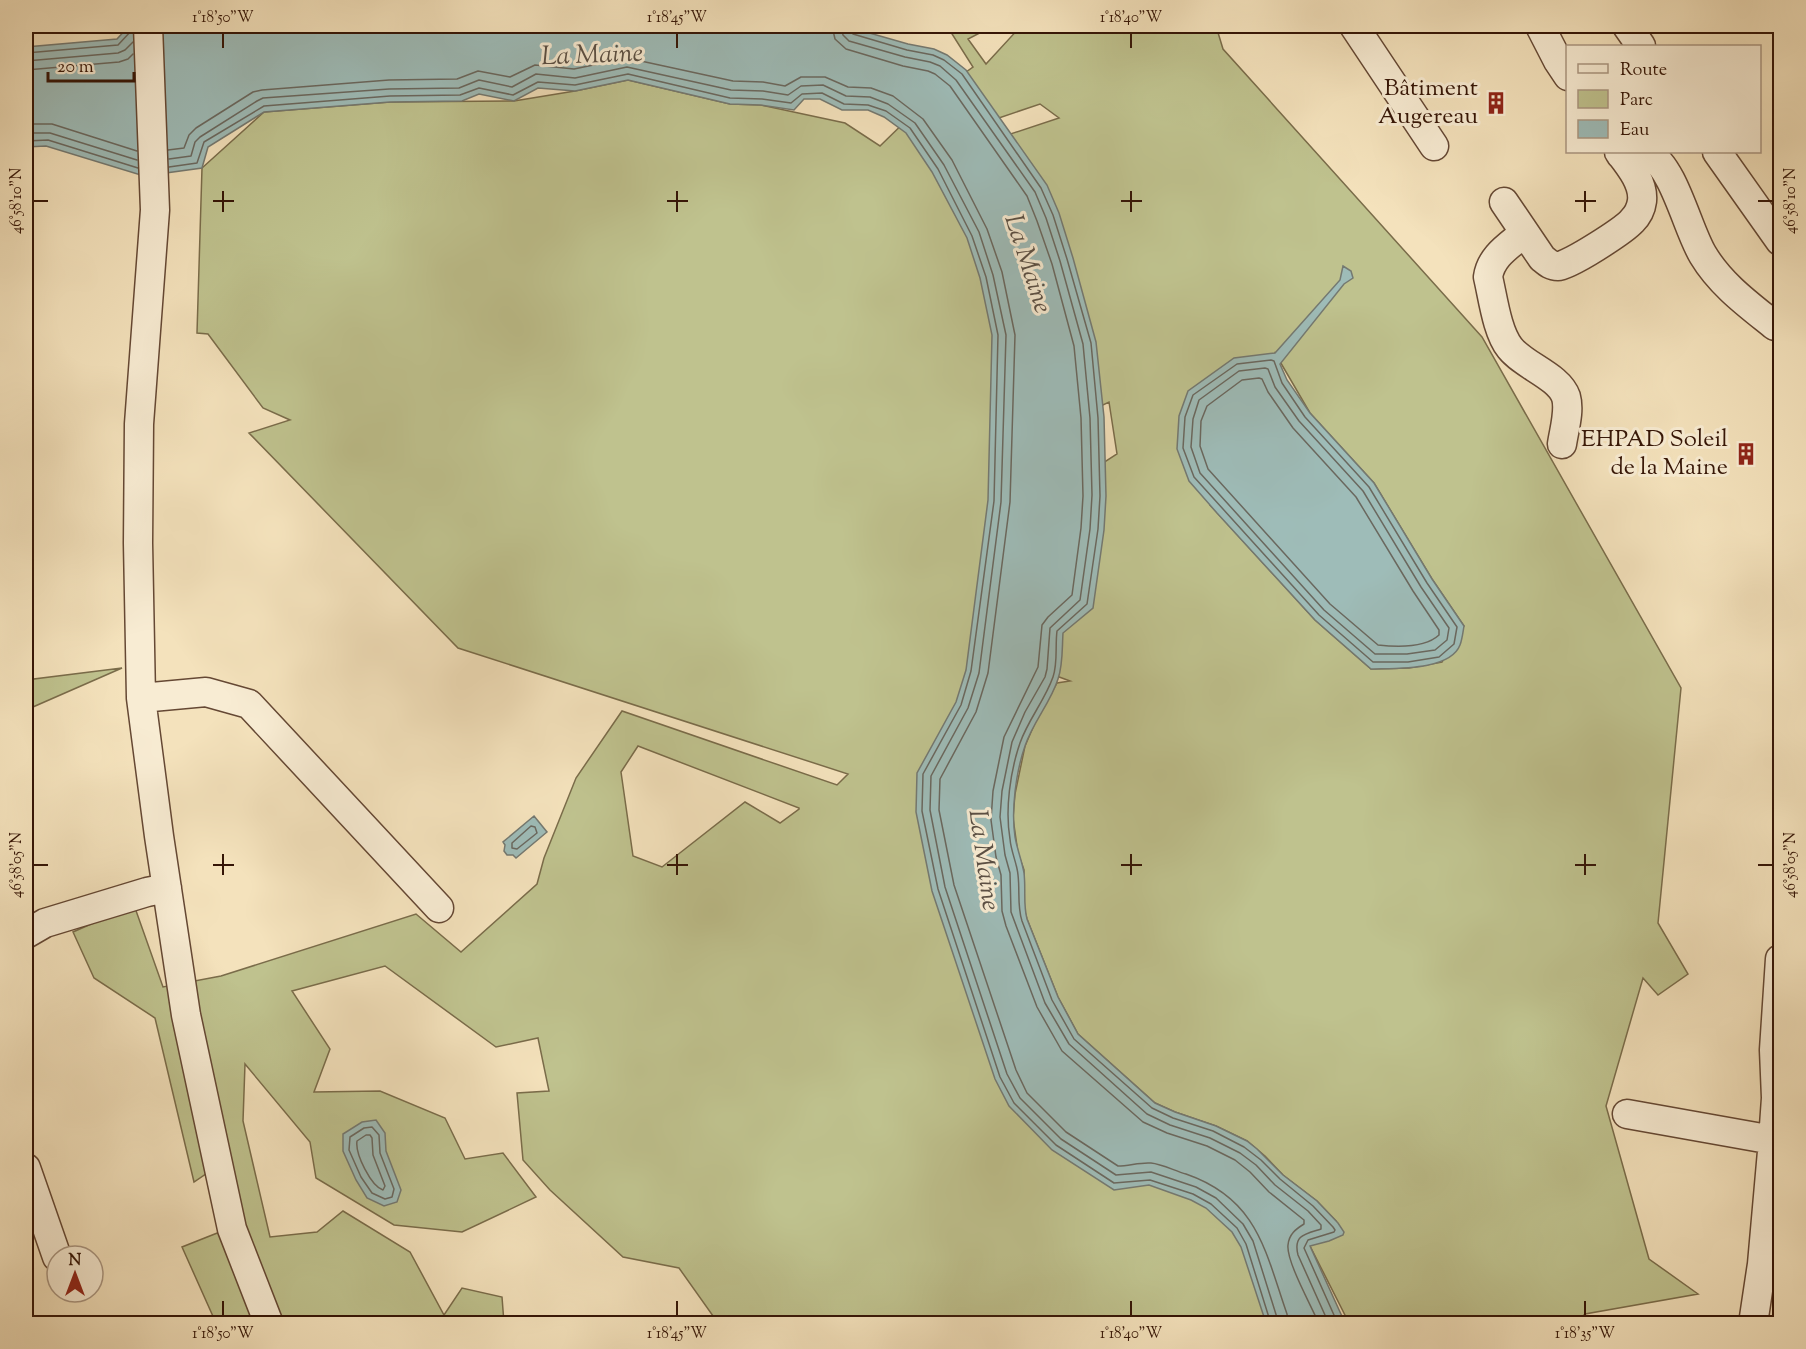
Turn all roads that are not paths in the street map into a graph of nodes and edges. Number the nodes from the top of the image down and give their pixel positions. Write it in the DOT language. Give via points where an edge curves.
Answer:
graph roads {
  1 [pos="148,26"];
  2 [pos="1354,26"];
  3 [pos="1540,26"];
  4 [pos="1627,26"];
  5 [pos="1640,45"];
  6 [pos="1566,73"];
  7 [pos="1434,146"];
  8 [pos="1620,153"];
  9 [pos="1646,153"];
  10 [pos="1718,153"];
  11 [pos="1504,202"];
  12 [pos="1524,233"];
  13 [pos="1780,241"];
  14 [pos="1775,326"];
  15 [pos="1562,444"];
  16 [pos="141,698"];
  17 [pos="167,888"];
  18 [pos="439,908"];
  19 [pos="26,934"];
  20 [pos="1780,958"];
  21 [pos="1627,1114"];
  22 [pos="1773,1140"];
  23 [pos="26,1168"];
  24 [pos="52,1244"];
  25 [pos="269,1323"];
  26 [pos="1753,1323"];
  1 -- 16 [label="street" via="155,210 139,424"];
  2 -- 7 [label="street"];
  3 -- 6 [label="street"];
  4 -- 5 [label="street"];
  8 -- 12 [label="street" via="1641,188 1640,210 1631,223 1561,267 1542,258"];
  9 -- 14 [label="street" via="1662,167 1673,185 1703,256 1734,294"];
  10 -- 13 [label="street"];
  11 -- 12 [label="street"];
  12 -- 15 [label="street" via="1495,257 1488,277 1503,338 1511,350 1560,387 1566,397"];
  16 -- 17 [label="street"];
  16 -- 18 [label="street" via="206,692 249,705"];
  17 -- 19 [label="street" via="45,923"];
  17 -- 25 [label="street" via="186,1015 232,1229"];
  20 -- 22 [label="street"];
  21 -- 22 [label="street"];
  22 -- 26 [label="street"];
  23 -- 24 [label="street"];
}
